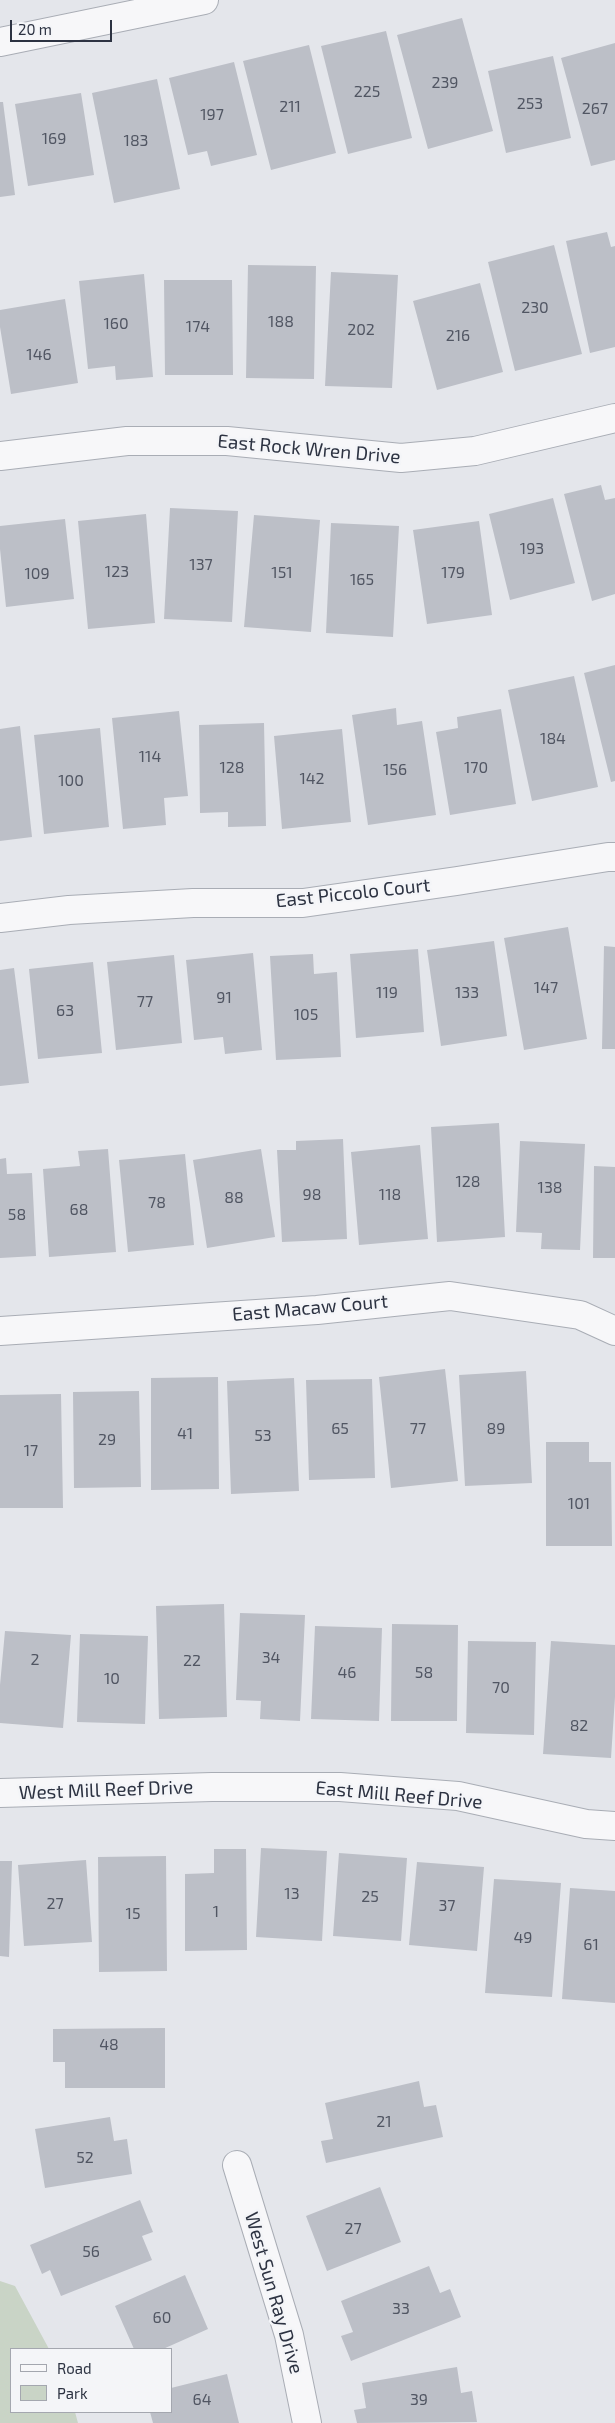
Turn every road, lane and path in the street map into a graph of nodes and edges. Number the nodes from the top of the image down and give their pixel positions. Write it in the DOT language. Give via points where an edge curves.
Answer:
graph roads {
  1 [pos="204,0"];
  2 [pos="0,42"];
  3 [pos="615,418"];
  4 [pos="0,456"];
  5 [pos="615,857"];
  6 [pos="0,918"];
  7 [pos="0,1331"];
  8 [pos="615,1331"];
  9 [pos="212,1787"];
  10 [pos="0,1793"];
  11 [pos="615,1826"];
  12 [pos="236,2164"];
  13 [pos="307,2423"];
  1 -- 2 [label="street"];
  3 -- 4 [label="street, East Rock Wren Drive" via="475,451 401,458 227,441 127,441"];
  5 -- 6 [label="street, East Piccolo Court" via="303,903 193,903 69,910"];
  7 -- 8 [label="street, East Macaw Court" via="317,1310 450,1296 580,1315"];
  9 -- 10 [label="street, West Mill Reef Drive"];
  9 -- 11 [label="street, East Mill Reef Drive" via="340,1787 458,1796 586,1824"];
  12 -- 13 [label="street, West Sun Ray Drive" via="289,2334"];
}
